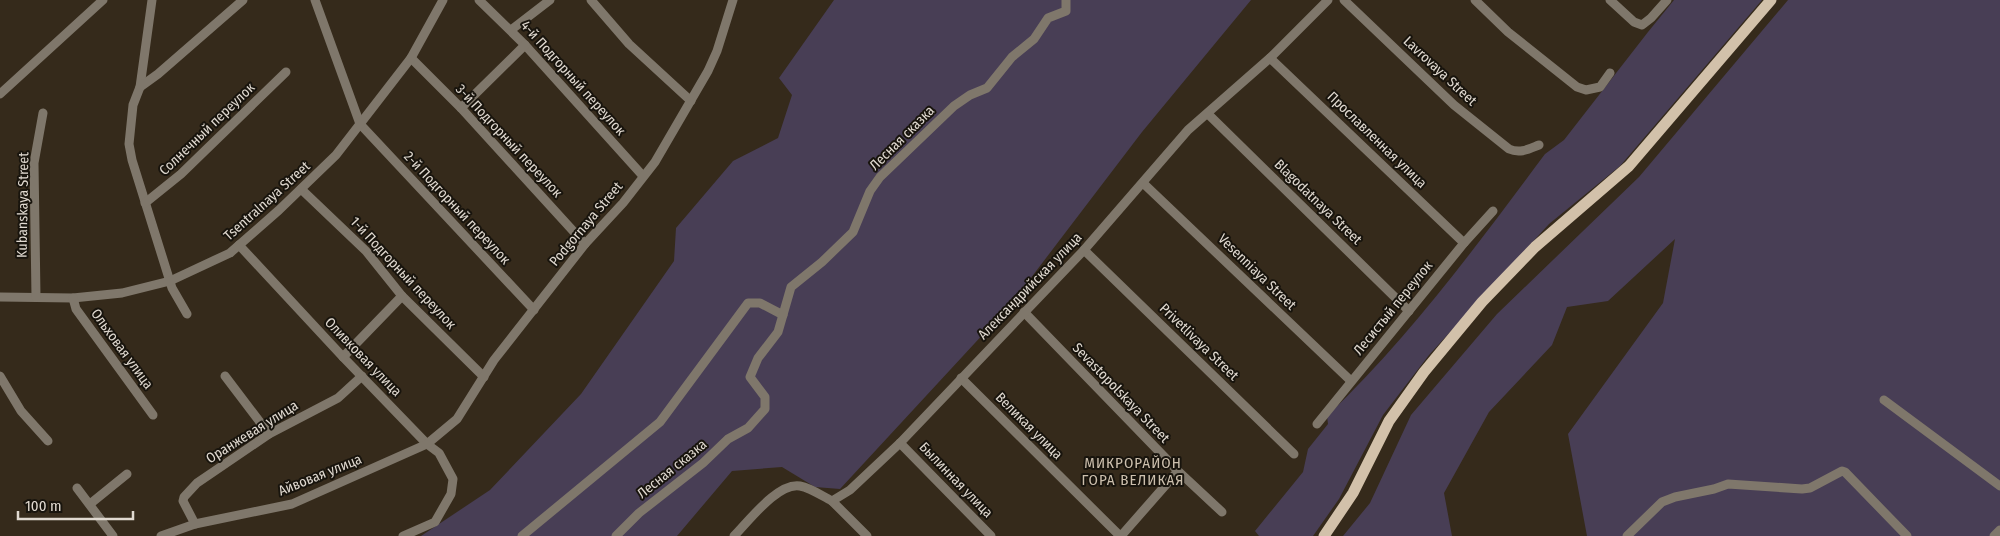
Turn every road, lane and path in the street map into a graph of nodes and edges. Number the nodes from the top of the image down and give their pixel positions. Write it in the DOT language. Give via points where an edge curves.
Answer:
graph roads {
  1 [pos="103,0"];
  2 [pos="152,0"];
  3 [pos="243,0"];
  4 [pos="316,0"];
  5 [pos="443,0"];
  6 [pos="480,0"];
  7 [pos="550,0"];
  8 [pos="591,0"];
  9 [pos="733,0"];
  10 [pos="1066,0"];
  11 [pos="1328,0"];
  12 [pos="1344,0"];
  13 [pos="1475,0"];
  14 [pos="1610,0"];
  15 [pos="1667,0"];
  16 [pos="1771,0"];
  17 [pos="511,30"];
  18 [pos="525,45"];
  19 [pos="411,58"];
  20 [pos="1270,58"];
  21 [pos="286,72"];
  22 [pos="1610,73"];
  23 [pos="140,88"];
  24 [pos="0,94"];
  25 [pos="691,101"];
  26 [pos="461,108"];
  27 [pos="43,113"];
  28 [pos="1208,114"];
  29 [pos="360,124"];
  30 [pos="1539,145"];
  31 [pos="644,176"];
  32 [pos="1143,183"];
  33 [pos="302,189"];
  34 [pos="145,203"];
  35 [pos="1493,211"];
  36 [pos="1464,243"];
  37 [pos="585,244"];
  38 [pos="239,245"];
  39 [pos="1084,250"];
  40 [pos="170,281"];
  41 [pos="402,296"];
  42 [pos="36,297"];
  43 [pos="0,298"];
  44 [pos="73,298"];
  45 [pos="534,310"];
  46 [pos="1409,311"];
  47 [pos="1024,312"];
  48 [pos="187,314"];
  49 [pos="783,315"];
  50 [pos="343,357"];
  51 [pos="0,376"];
  52 [pos="225,376"];
  53 [pos="362,376"];
  54 [pos="484,377"];
  55 [pos="961,378"];
  56 [pos="1352,381"];
  57 [pos="1884,400"];
  58 [pos="153,415"];
  59 [pos="1317,424"];
  60 [pos="270,434"];
  61 [pos="48,441"];
  62 [pos="900,443"];
  63 [pos="427,444"];
  64 [pos="1294,454"];
  65 [pos="1178,471"];
  66 [pos="127,474"];
  67 [pos="2000,486"];
  68 [pos="78,488"];
  69 [pos="832,501"];
  70 [pos="90,504"];
  71 [pos="1222,512"];
  72 [pos="195,524"];
  73 [pos="113,536"];
  74 [pos="161,536"];
  75 [pos="403,536"];
  76 [pos="522,536"];
  77 [pos="616,536"];
  78 [pos="735,536"];
  79 [pos="867,536"];
  80 [pos="992,536"];
  81 [pos="1120,536"];
  82 [pos="1324,536"];
  83 [pos="1627,536"];
  84 [pos="1907,536"];
  1 -- 24 [label="street"];
  2 -- 23 [label="street"];
  3 -- 23 [label="street"];
  4 -- 29 [label="street"];
  5 -- 19 [label="street, Tsentralnaya Street"];
  6 -- 17 [label="street, 4-й Подгорный переулок"];
  7 -- 17 [label="street"];
  8 -- 25 [label="street" via="629,44"];
  9 -- 25 [label="street, Podgornaya Street" via="717,51"];
  10 -- 49 [label="street, Лесная сказка" via="1066,11 1048,18 1034,39 1012,57 987,88 954,106 880,177 870,191 852,232 791,288"];
  11 -- 20 [label="street, Александрийская улица"];
  12 -- 30 [label="street, Lavrovaya Street" via="1454,105 1509,149 1524,151"];
  13 -- 22 [label="street" via="1508,32 1577,87 1586,90 1600,87"];
  14 -- 15 [label="street" via="1634,22 1642,25"];
  16 -- 82 [label="main road" via="1629,166 1535,246 1476,309 1389,421 1352,493"];
  17 -- 18 [label="street, 4-й Подгорный переулок"];
  18 -- 26 [label="street"];
  18 -- 31 [label="street, 4-й Подгорный переулок"];
  19 -- 26 [label="street, 3-й Подгорный переулок"];
  19 -- 29 [label="street, Tsentralnaya Street"];
  20 -- 28 [label="street, Александрийская улица"];
  20 -- 36 [label="street, Прославленная улица"];
  21 -- 34 [label="street, Солнечный переулок" via="181,174"];
  23 -- 34 [label="street" via="133,105 129,144"];
  25 -- 31 [label="street, Podgornaya Street"];
  26 -- 37 [label="street, 3-й Подгорный переулок"];
  27 -- 42 [label="street, Kubanskaya Street" via="34,163"];
  28 -- 32 [label="street, Александрийская улица" via="1188,130"];
  28 -- 46 [label="street, Blagodatnaya Street"];
  29 -- 33 [label="street, Tsentralnaya Street" via="336,155"];
  29 -- 45 [label="street, 2-й Подгорный переулок"];
  31 -- 37 [label="street, Podgornaya Street"];
  32 -- 39 [label="street, Александрийская улица"];
  32 -- 56 [label="street, Vesenniaya Street"];
  33 -- 38 [label="street, Tsentralnaya Street"];
  33 -- 41 [label="street, 1-й Подгорный переулок" via="366,251"];
  34 -- 40 [label="street"];
  35 -- 36 [label="street, Лесистый переулок"];
  36 -- 46 [label="street, Лесистый переулок"];
  37 -- 45 [label="street, Podgornaya Street"];
  38 -- 40 [label="street, Tsentralnaya Street" via="230,253"];
  38 -- 50 [label="street, Оливковая улица"];
  39 -- 47 [label="street, Александрийская улица"];
  39 -- 64 [label="street, Privetlivaya Street"];
  40 -- 44 [label="street, Tsentralnaya Street" via="122,293"];
  40 -- 48 [label="street"];
  41 -- 50 [label="street"];
  41 -- 54 [label="street, 1-й Подгорный переулок"];
  42 -- 43 [label="street, Tsentralnaya Street"];
  42 -- 44 [label="street, Tsentralnaya Street"];
  44 -- 58 [label="street, Ольховая улица" via="76,309"];
  45 -- 54 [label="street, Podgornaya Street"];
  46 -- 56 [label="street, Лесистый переулок"];
  47 -- 55 [label="street, Александрийская улица"];
  47 -- 65 [label="street, Sevastopolskaya Street"];
  49 -- 76 [label="street" via="760,303 748,303 660,422"];
  49 -- 77 [label="street, Лесная сказка" via="778,332 758,358 750,377 765,398 765,409 748,428 728,439"];
  50 -- 53 [label="street, Оливковая улица"];
  51 -- 61 [label="street" via="22,411"];
  52 -- 60 [label="street"];
  53 -- 60 [label="street, Оранжевая улица" via="338,398"];
  53 -- 63 [label="street, Оливковая улица"];
  54 -- 63 [label="street, Podgornaya Street" via="456,419"];
  55 -- 62 [label="street, Александрийская улица"];
  55 -- 81 [label="street, Великая улица"];
  56 -- 59 [label="street, Лесистый переулок"];
  57 -- 67 [label="street"];
  60 -- 72 [label="street, Оранжевая улица" via="197,483 184,497"];
  62 -- 69 [label="street, Александрийская улица" via="850,490"];
  62 -- 80 [label="street, Былинная улица"];
  63 -- 72 [label="street, Айвовая улица" via="292,504"];
  63 -- 75 [label="street, Оливковая улица" via="439,454 453,479 451,494 435,522"];
  65 -- 71 [label="street, Sevastopolskaya Street"];
  65 -- 81 [label="street"];
  66 -- 70 [label="street"];
  68 -- 70 [label="street"];
  69 -- 78 [label="street" via="802,486 790,486 780,490"];
  69 -- 79 [label="street"];
  70 -- 73 [label="street"];
  72 -- 74 [label="street, Айвовая улица"];
  83 -- 84 [label="street" via="1662,502 1675,497 1728,484 1810,488 1842,471"];
}
